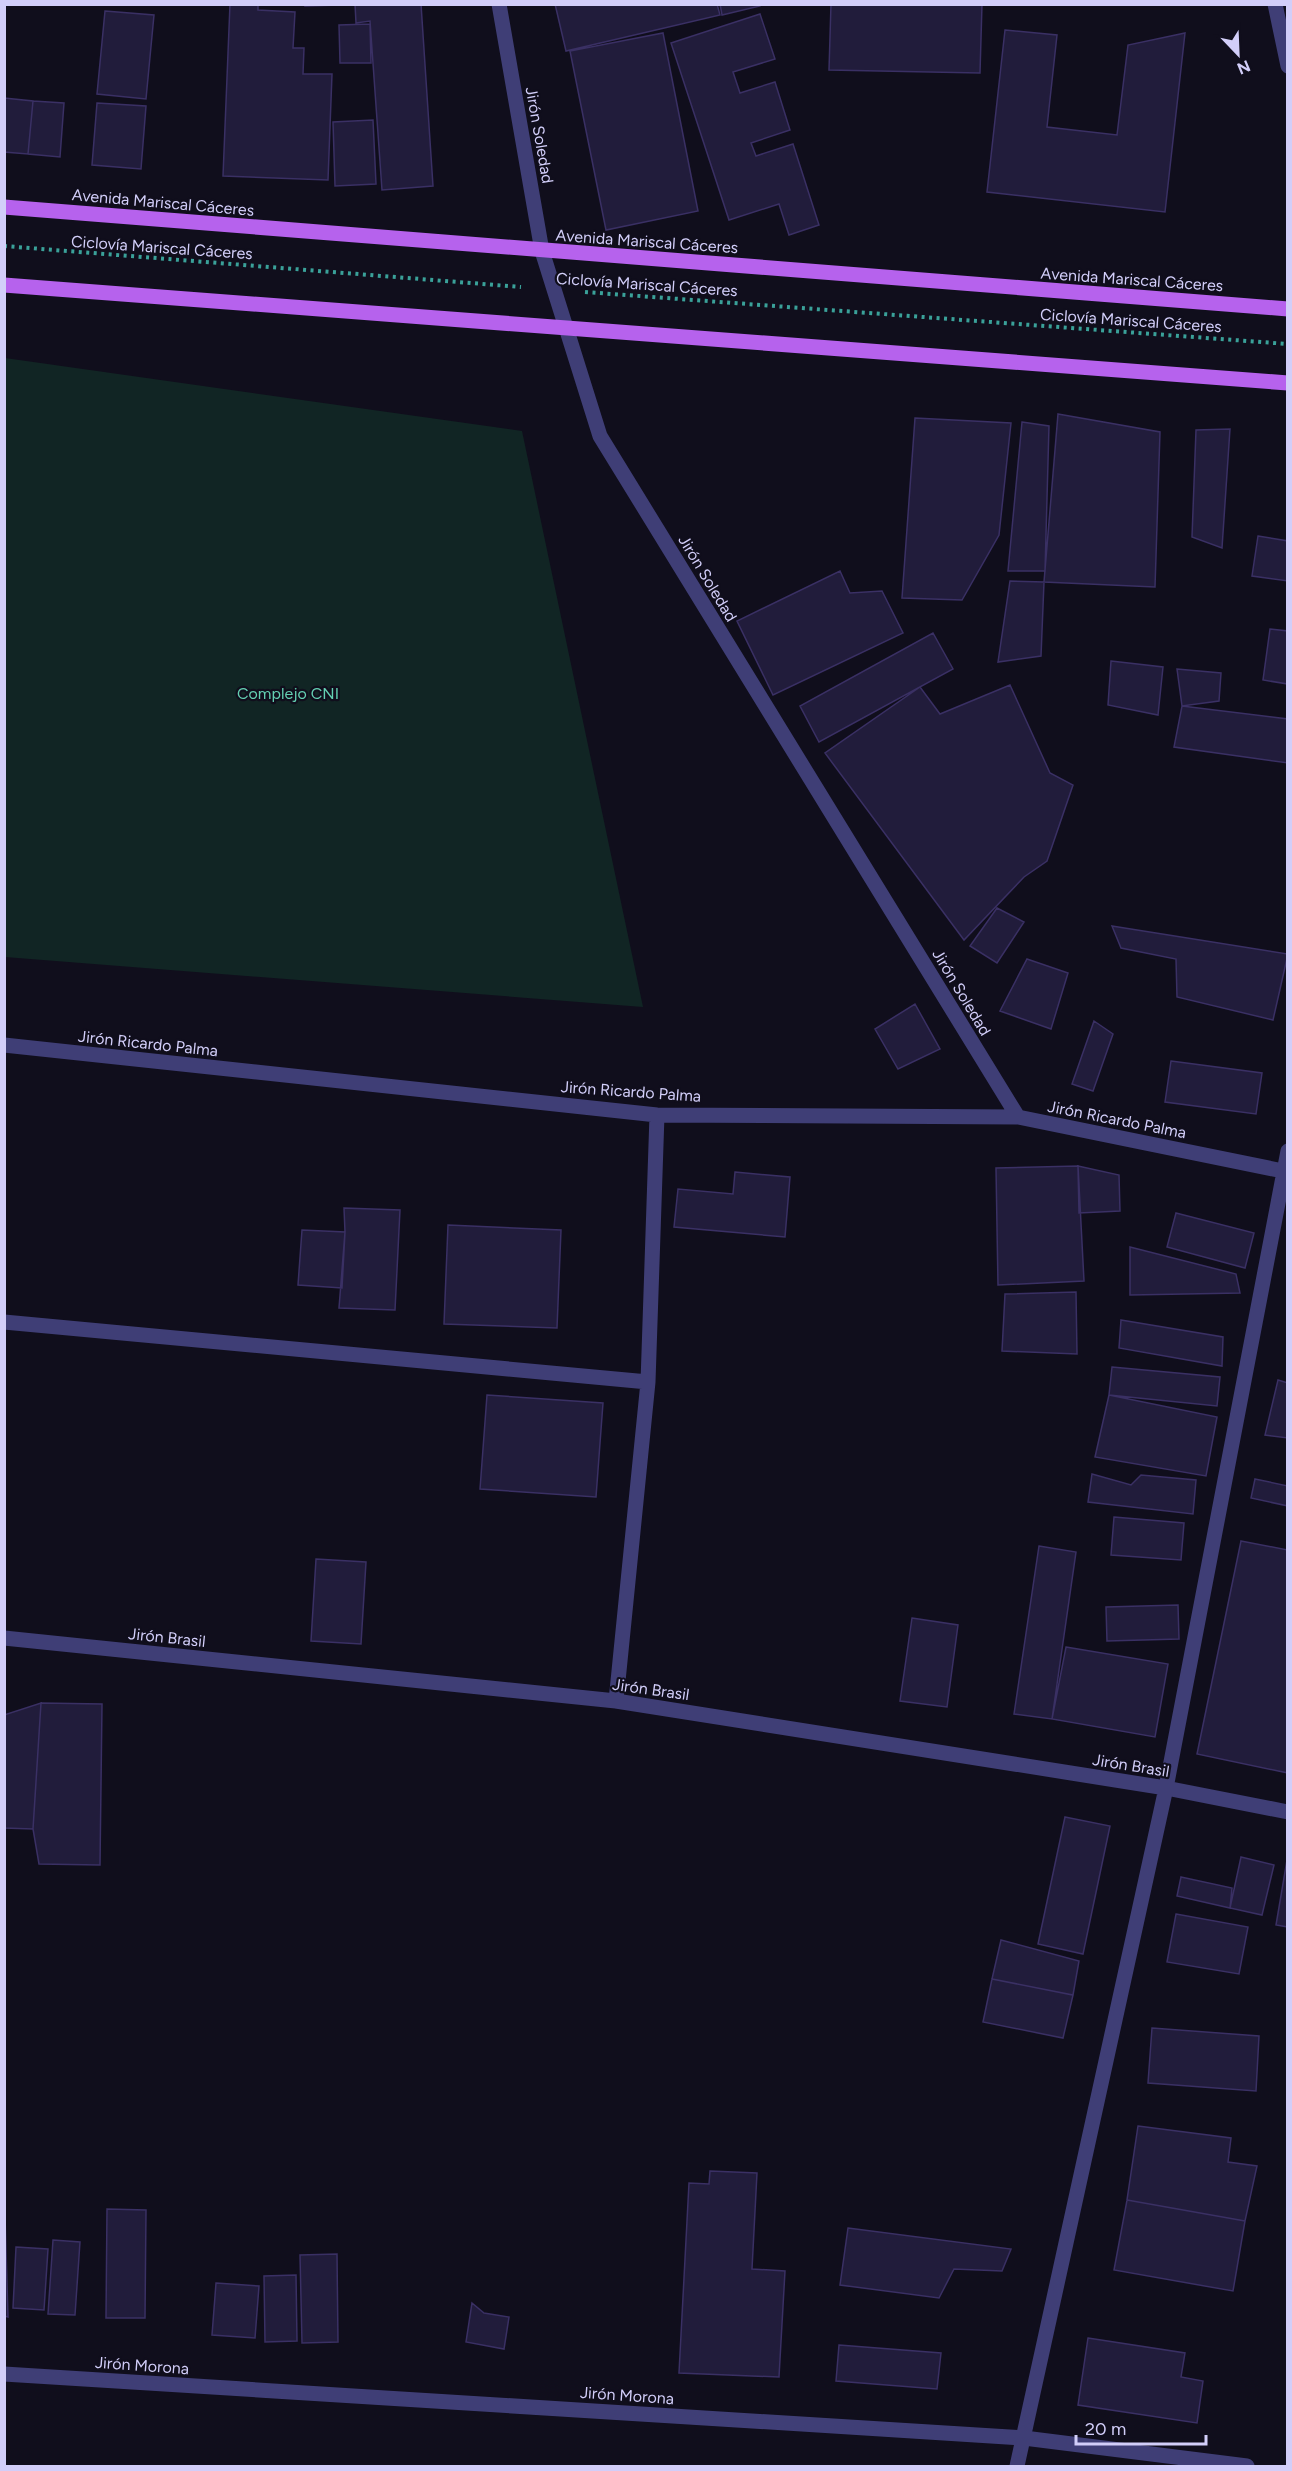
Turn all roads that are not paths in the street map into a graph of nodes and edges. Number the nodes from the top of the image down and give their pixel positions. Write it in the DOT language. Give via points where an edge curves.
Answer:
graph roads {
  1 [pos="499,4"];
  2 [pos="1275,4"];
  3 [pos="1287,66"];
  4 [pos="4,207"];
  5 [pos="542,251"];
  6 [pos="4,285"];
  7 [pos="1287,309"];
  8 [pos="567,329"];
  9 [pos="1287,383"];
  10 [pos="4,1046"];
  11 [pos="657,1115"];
  12 [pos="1018,1117"];
  13 [pos="1287,1151"];
  14 [pos="1285,1171"];
  15 [pos="4,1322"];
  16 [pos="648,1382"];
  17 [pos="4,1638"];
  18 [pos="616,1701"];
  19 [pos="1166,1788"];
  20 [pos="1287,1812"];
  21 [pos="4,2374"];
  22 [pos="1024,2438"];
  23 [pos="1017,2466"];
  24 [pos="1247,2466"];
  1 -- 5 [label="street, Jirón Soledad"];
  2 -- 3 [label="street"];
  4 -- 5 [label="main road, Avenida Mariscal Cáceres"];
  5 -- 7 [label="main road, Avenida Mariscal Cáceres"];
  5 -- 8 [label="street, Jirón Soledad"];
  6 -- 8 [label="main road"];
  8 -- 9 [label="main road"];
  8 -- 12 [label="street, Jirón Soledad" via="600,436"];
  10 -- 11 [label="street, Jirón Ricardo Palma"];
  11 -- 12 [label="street, Jirón Ricardo Palma"];
  11 -- 16 [label="street"];
  12 -- 14 [label="street, Jirón Ricardo Palma"];
  13 -- 14 [label="street"];
  14 -- 19 [label="street"];
  15 -- 16 [label="street"];
  16 -- 18 [label="street"];
  17 -- 18 [label="street, Jirón Brasil"];
  18 -- 19 [label="street, Jirón Brasil"];
  19 -- 20 [label="street, Jirón Brasil"];
  19 -- 22 [label="street"];
  21 -- 22 [label="street, Jirón Morona"];
  22 -- 23 [label="street"];
  22 -- 24 [label="street, Jirón Morona"];
}
